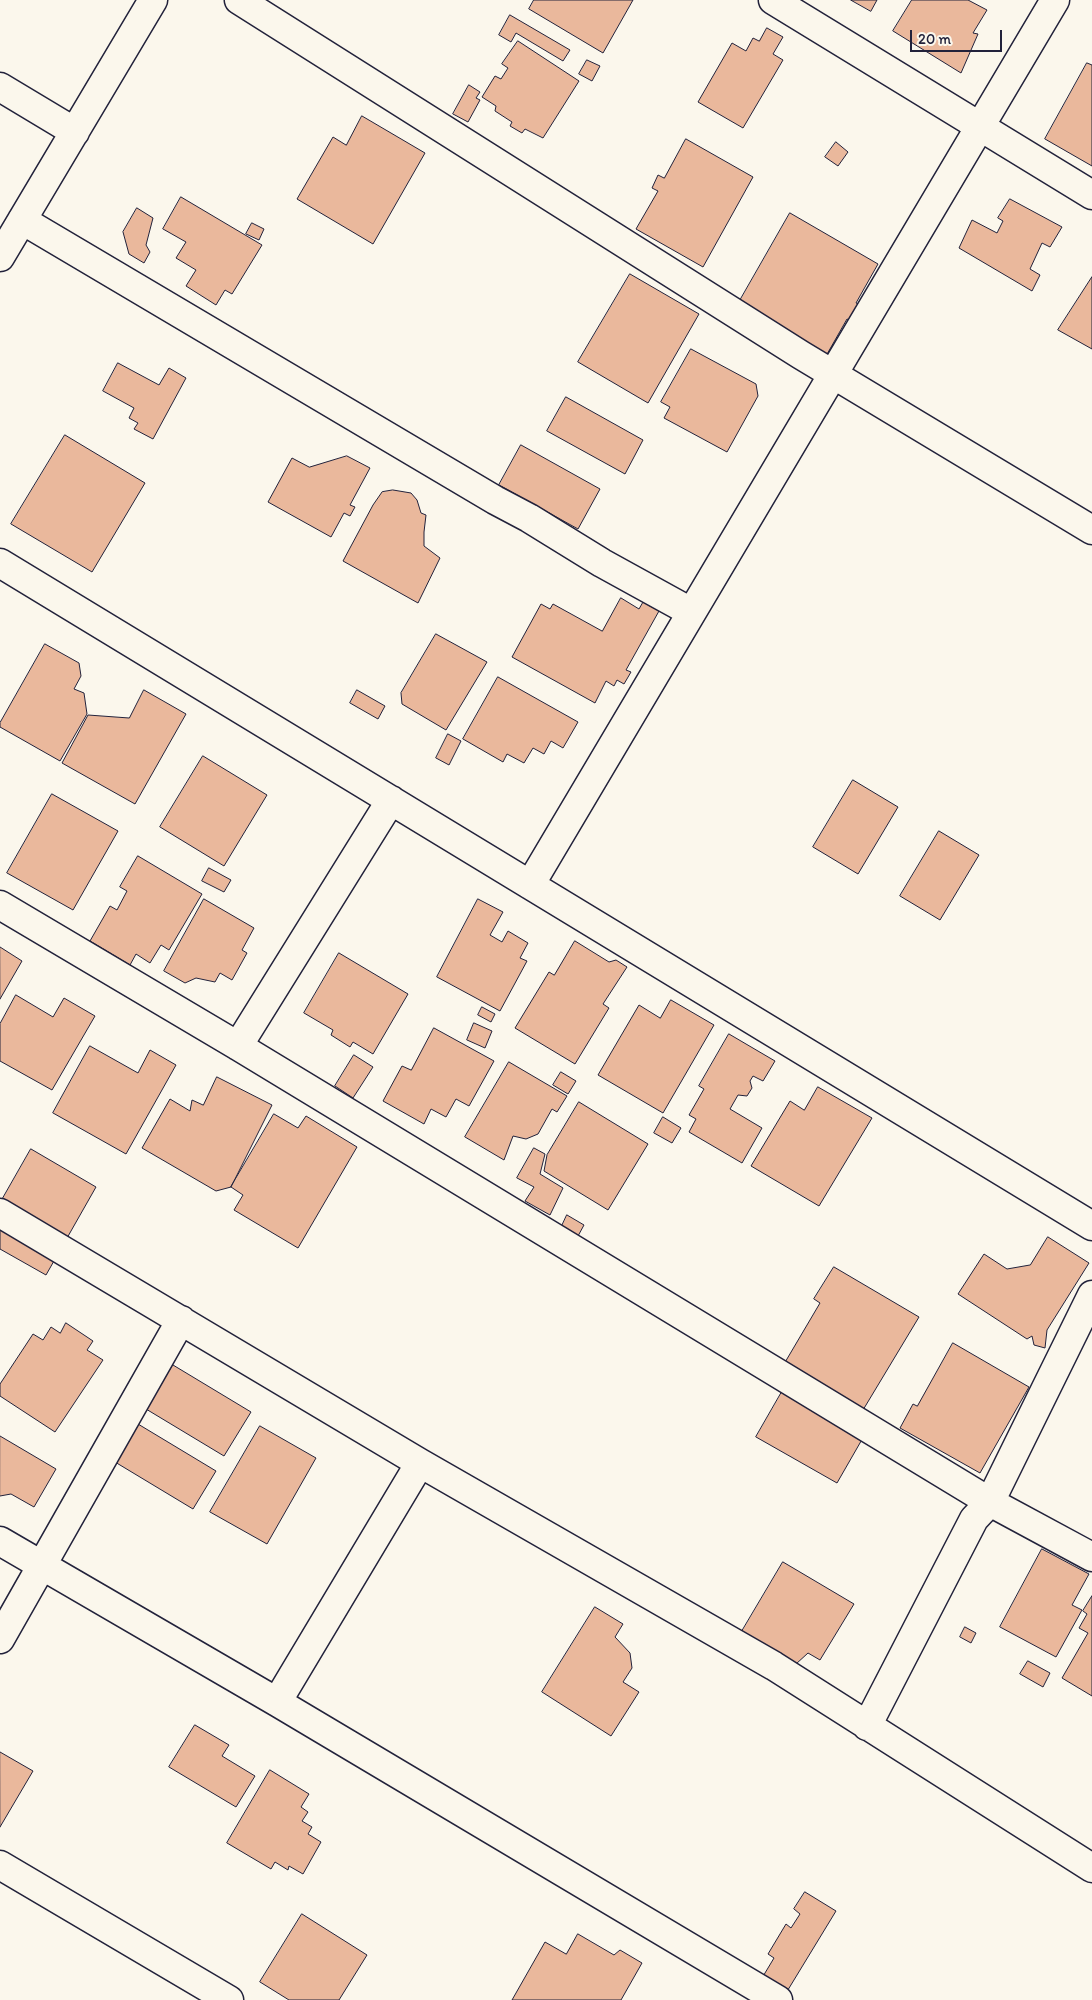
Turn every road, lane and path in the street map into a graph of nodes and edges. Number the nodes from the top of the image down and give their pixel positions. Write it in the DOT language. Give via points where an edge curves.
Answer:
graph roads {
  1 [pos="154,0"];
  2 [pos="238,0"];
  3 [pos="773,0"];
  4 [pos="1055,0"];
  5 [pos="0,87"];
  6 [pos="980,127"];
  7 [pos="75,132"];
  8 [pos="1092,195"];
  9 [pos="22,220"];
  10 [pos="0,257"];
  11 [pos="833,375"];
  12 [pos="1092,530"];
  13 [pos="0,563"];
  14 [pos="691,612"];
  15 [pos="390,800"];
  16 [pos="530,885"];
  17 [pos="0,905"];
  18 [pos="238,1046"];
  19 [pos="0,1213"];
  20 [pos="1092,1226"];
  21 [pos="1092,1296"];
  22 [pos="181,1320"];
  23 [pos="420,1463"];
  24 [pos="990,1502"];
  25 [pos="0,1541"];
  26 [pos="1092,1558"];
  27 [pos="42,1565"];
  28 [pos="0,1639"];
  29 [pos="277,1702"];
  30 [pos="867,1726"];
  31 [pos="0,1865"];
  32 [pos="1092,1868"];
  33 [pos="229,2000"];
  34 [pos="778,2000"];
  1 -- 7 [label="street"];
  2 -- 11 [label="street"];
  3 -- 6 [label="street"];
  4 -- 6 [label="street"];
  5 -- 7 [label="street"];
  6 -- 8 [label="street"];
  6 -- 11 [label="street"];
  7 -- 9 [label="street"];
  9 -- 10 [label="street"];
  9 -- 14 [label="street" via="602,563"];
  11 -- 12 [label="street"];
  11 -- 14 [label="street"];
  13 -- 15 [label="street"];
  14 -- 16 [label="street"];
  15 -- 16 [label="street"];
  15 -- 18 [label="street"];
  16 -- 20 [label="street"];
  17 -- 18 [label="street"];
  18 -- 24 [label="street"];
  19 -- 22 [label="street"];
  21 -- 24 [label="street"];
  22 -- 23 [label="street"];
  22 -- 27 [label="street"];
  23 -- 29 [label="street"];
  23 -- 30 [label="street" via="774,1666"];
  24 -- 26 [label="street"];
  24 -- 30 [label="street" via="974,1518"];
  25 -- 27 [label="street"];
  27 -- 28 [label="street"];
  27 -- 29 [label="street"];
  29 -- 34 [label="street"];
  30 -- 32 [label="street"];
  31 -- 33 [label="street"];
}
